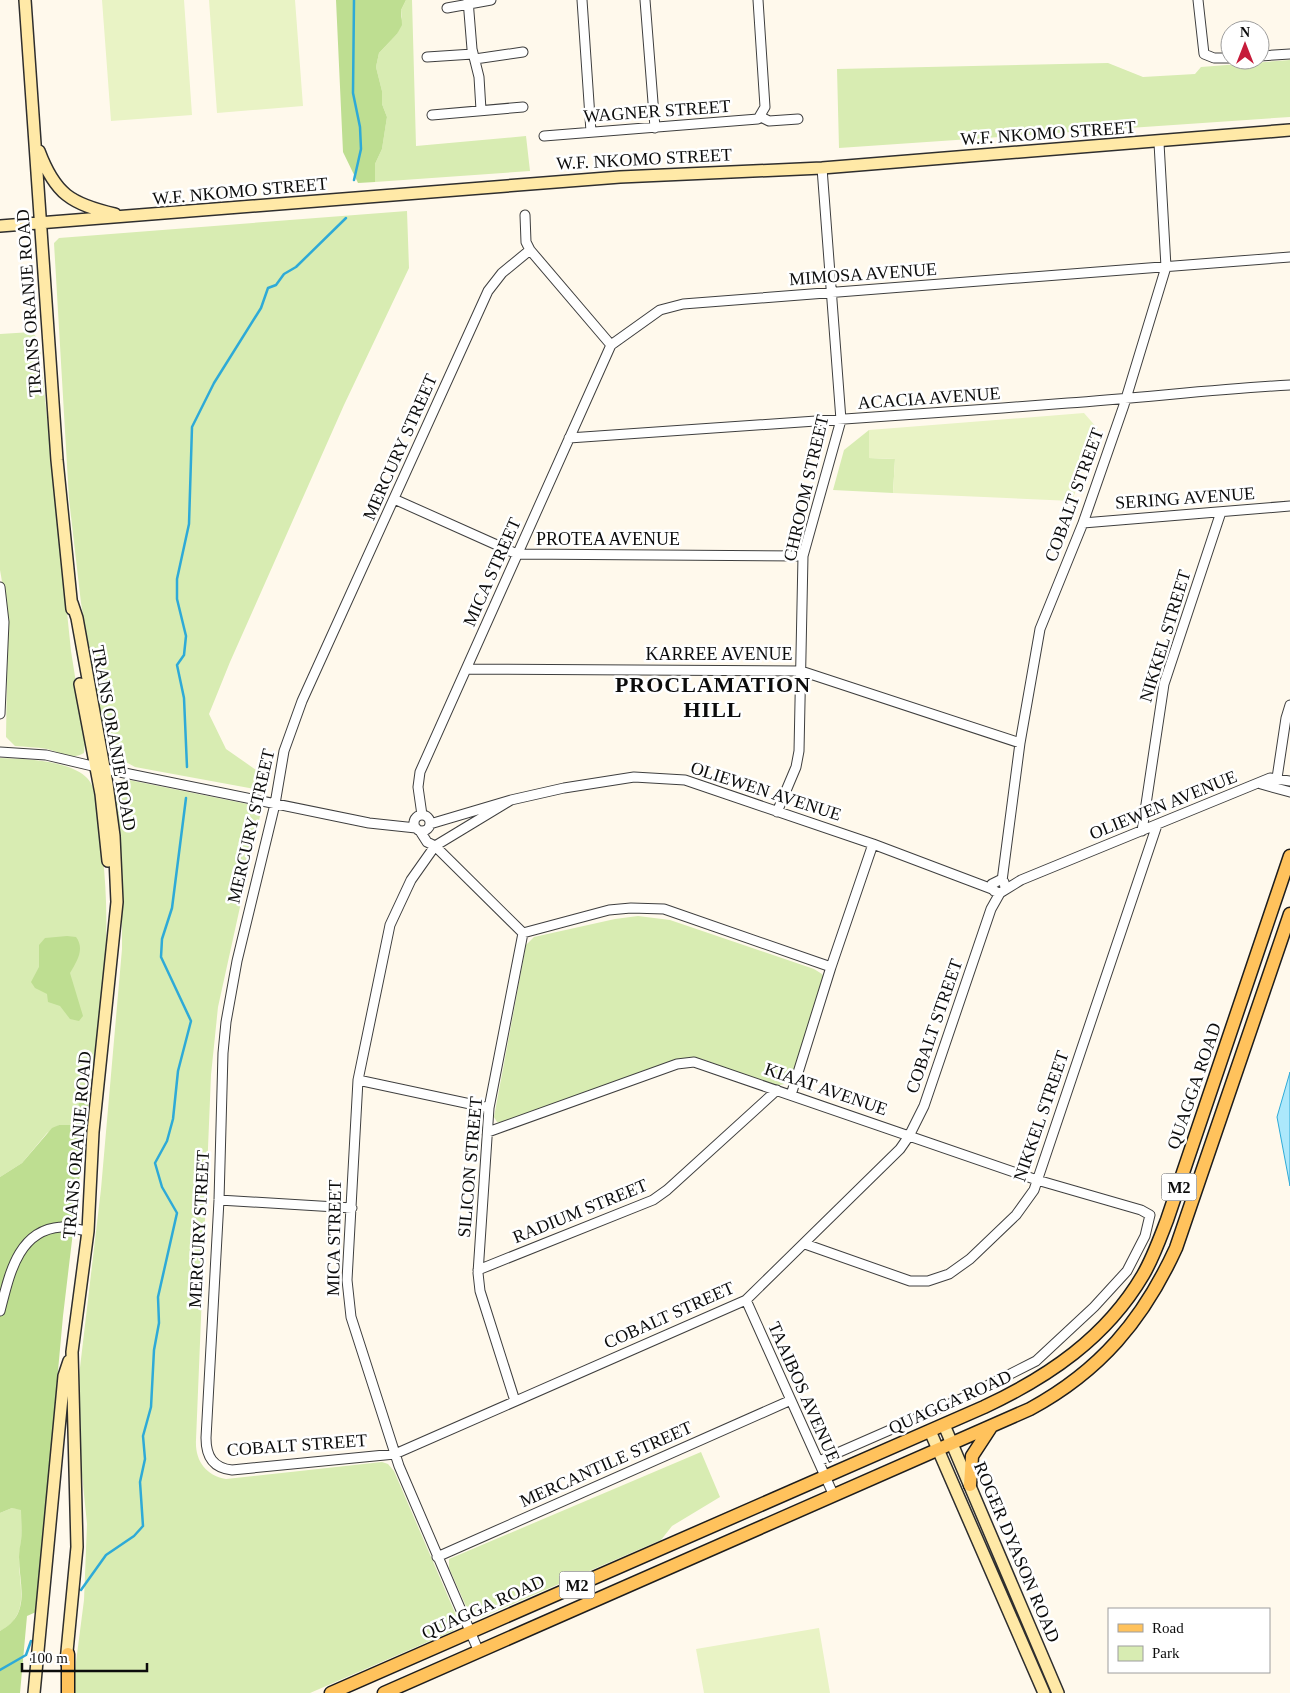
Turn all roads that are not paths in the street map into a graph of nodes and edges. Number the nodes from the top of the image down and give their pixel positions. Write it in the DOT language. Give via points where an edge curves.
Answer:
graph roads {
  1 [pos="25,0"];
  2 [pos="491,0"];
  3 [pos="582,0"];
  4 [pos="645,0"];
  5 [pos="758,0"];
  6 [pos="1198,0"];
  7 [pos="468,2"];
  8 [pos="447,8"];
  9 [pos="523,52"];
  10 [pos="1290,54"];
  11 [pos="1270,55"];
  12 [pos="427,57"];
  13 [pos="474,57"];
  14 [pos="1220,59"];
  15 [pos="523,107"];
  16 [pos="481,110"];
  17 [pos="432,115"];
  18 [pos="761,117"];
  19 [pos="798,119"];
  20 [pos="655,128"];
  21 [pos="1290,130"];
  22 [pos="591,132"];
  23 [pos="544,136"];
  24 [pos="34,138"];
  25 [pos="1159,142"];
  26 [pos="822,168"];
  27 [pos="525,214"];
  28 [pos="129,217"];
  29 [pos="40,224"];
  30 [pos="0,226"];
  31 [pos="530,250"];
  32 [pos="1290,257"];
  33 [pos="1166,267"];
  34 [pos="831,293"];
  35 [pos="610,345"];
  36 [pos="1290,385"];
  37 [pos="1127,398"];
  38 [pos="841,420"];
  39 [pos="570,438"];
  40 [pos="394,499"];
  41 [pos="1290,506"];
  42 [pos="1221,512"];
  43 [pos="1083,523"];
  44 [pos="517,554"];
  45 [pos="803,556"];
  46 [pos="0,587"];
  47 [pos="467,669"];
  48 [pos="801,670"];
  49 [pos="1290,705"];
  50 [pos="0,714"];
  51 [pos="1020,743"];
  52 [pos="0,752"];
  53 [pos="100,768"];
  54 [pos="1277,778"];
  55 [pos="1290,781"];
  56 [pos="1261,784"];
  57 [pos="1290,792"];
  58 [pos="511,800"];
  59 [pos="275,804"];
  60 [pos="777,812"];
  61 [pos="423,824"];
  62 [pos="1157,825"];
  63 [pos="1142,831"];
  64 [pos="873,844"];
  65 [pos="435,846"];
  66 [pos="1290,856"];
  67 [pos="998,886"];
  68 [pos="1290,914"];
  69 [pos="524,933"];
  70 [pos="831,967"];
  71 [pos="358,1080"];
  72 [pos="777,1090"];
  73 [pos="791,1095"];
  74 [pos="489,1108"];
  75 [pos="488,1132"];
  76 [pos="910,1136"];
  77 [pos="1037,1180"];
  78 [pos="219,1200"];
  79 [pos="352,1208"];
  80 [pos="88,1231"];
  81 [pos="805,1244"];
  82 [pos="478,1270"];
  83 [pos="746,1300"];
  84 [pos="0,1311"];
  85 [pos="72,1352"];
  86 [pos="515,1401"];
  87 [pos="790,1401"];
  88 [pos="944,1425"];
  89 [pos="991,1427"];
  90 [pos="930,1431"];
  91 [pos="952,1443"];
  92 [pos="938,1448"];
  93 [pos="395,1454"];
  94 [pos="819,1462"];
  95 [pos="215,1464"];
  96 [pos="824,1477"];
  97 [pos="970,1486"];
  98 [pos="834,1496"];
  99 [pos="437,1558"];
  100 [pos="471,1631"];
  101 [pos="479,1652"];
  102 [pos="68,1654"];
  103 [pos="34,1693"];
  104 [pos="62,1693"];
  105 [pos="68,1693"];
  106 [pos="331,1693"];
  107 [pos="384,1693"];
  108 [pos="1044,1693"];
  109 [pos="1058,1693"];
  1 -- 24 [label="main road, TRANS ORANJE ROAD"];
  2 -- 7 [label="street"];
  3 -- 22 [label="street"];
  4 -- 20 [label="street"];
  5 -- 18 [label="street" via="765,108"];
  6 -- 14 [label="street" via="1204,54"];
  7 -- 8 [label="street"];
  7 -- 13 [label="street"];
  9 -- 13 [label="street"];
  10 -- 11 [label="street"];
  12 -- 13 [label="street"];
  13 -- 16 [label="street"];
  15 -- 16 [label="street"];
  16 -- 17 [label="street"];
  18 -- 19 [label="street, WAGNER STREET" via="769,121"];
  18 -- 20 [label="street, WAGNER STREET" via="752,121"];
  20 -- 22 [label="street, WAGNER STREET"];
  21 -- 25 [label="main road, W.F. NKOMO STREET"];
  22 -- 23 [label="street, WAGNER STREET"];
  24 -- 28 [label="main road" via="60,191 80,205"];
  24 -- 29 [label="main road, TRANS ORANJE ROAD"];
  25 -- 26 [label="main road, W.F. NKOMO STREET"];
  25 -- 33 [label="street, COBALT STREET"];
  26 -- 28 [label="main road, W.F. NKOMO STREET" via="620,176"];
  26 -- 34 [label="street, CHROOM STREET"];
  27 -- 31 [label="street" via="526,242"];
  28 -- 29 [label="main road, W.F. NKOMO STREET"];
  29 -- 30 [label="main road, W.F. NKOMO STREET"];
  29 -- 53 [label="main road, TRANS ORANJE ROAD" via="72,624"];
  31 -- 35 [label="street"];
  31 -- 40 [label="street, MERCURY STREET" via="502,273 488,291"];
  32 -- 33 [label="street, MIMOSA AVENUE"];
  33 -- 34 [label="street, MIMOSA AVENUE"];
  33 -- 37 [label="street, COBALT STREET"];
  34 -- 35 [label="street, MIMOSA AVENUE" via="670,306"];
  34 -- 38 [label="street, CHROOM STREET"];
  35 -- 39 [label="street, MICA STREET"];
  36 -- 37 [label="street, ACACIA AVENUE"];
  37 -- 38 [label="street, ACACIA AVENUE"];
  37 -- 43 [label="street, COBALT STREET"];
  38 -- 39 [label="street, ACACIA AVENUE"];
  38 -- 45 [label="street, CHROOM STREET"];
  39 -- 44 [label="street, MICA STREET"];
  40 -- 44 [label="street, PROTEA AVENUE"];
  40 -- 59 [label="street, MERCURY STREET" via="291,726"];
  41 -- 42 [label="street, SERING AVENUE"];
  42 -- 43 [label="street, SERING AVENUE"];
  42 -- 63 [label="street, NIKKEL STREET" via="1164,684"];
  43 -- 51 [label="street, COBALT STREET" via="1040,629"];
  44 -- 45 [label="street, PROTEA AVENUE"];
  44 -- 47 [label="street, MICA STREET"];
  45 -- 48 [label="street, CHROOM STREET"];
  46 -- 50 [label="street" via="4,622"];
  47 -- 48 [label="street, KARREE AVENUE"];
  47 -- 61 [label="street, MICA STREET" via="420,772 418,787"];
  48 -- 51 [label="street, KARREE AVENUE"];
  48 -- 60 [label="street, CHROOM STREET" via="798,758"];
  49 -- 54 [label="street"];
  51 -- 67 [label="street, COBALT STREET"];
  52 -- 53 [label="street, OLIEWEN AVENUE" via="46,755"];
  53 -- 59 [label="street, OLIEWEN AVENUE"];
  53 -- 80 [label="main road, TRANS ORANJE ROAD" via="114,940 93,1132"];
  54 -- 55 [label="street"];
  54 -- 56 [label="street, OLIEWEN AVENUE"];
  56 -- 57 [label="street, OLIEWEN AVENUE"];
  56 -- 62 [label="street, OLIEWEN AVENUE"];
  58 -- 60 [label="street, OLIEWEN AVENUE" via="564,788 644,777 702,784"];
  58 -- 61 [label="street, OLIEWEN AVENUE"];
  58 -- 65 [label="street, OLIEWEN AVENUE"];
  59 -- 61 [label="street, OLIEWEN AVENUE" via="399,827"];
  59 -- 78 [label="street, MERCURY STREET" via="249,907 226,1022"];
  60 -- 64 [label="street, OLIEWEN AVENUE"];
  61 -- 65 [label="street" via="426,841"];
  62 -- 63 [label="street, OLIEWEN AVENUE"];
  62 -- 77 [label="street, NIKKEL STREET"];
  63 -- 67 [label="street, OLIEWEN AVENUE" via="1022,880"];
  64 -- 67 [label="street, OLIEWEN AVENUE" via="975,882"];
  64 -- 70 [label="street"];
  65 -- 69 [label="street"];
  65 -- 71 [label="street, MICA STREET" via="411,880 390,925"];
  66 -- 88 [label="main road, QUAGGA ROAD / M2" via="1168,1220 1142,1276 1107,1324 1070,1358 1020,1390"];
  67 -- 76 [label="street, COBALT STREET" via="924,1106"];
  68 -- 89 [label="main road, QUAGGA ROAD / M2" via="1181,1234 1161,1280 1132,1325 1088,1370 1050,1398"];
  69 -- 70 [label="street" via="609,910 664,909"];
  69 -- 74 [label="street, SILICON STREET"];
  70 -- 73 [label="street"];
  71 -- 74 [label="street"];
  71 -- 79 [label="street, MICA STREET"];
  72 -- 73 [label="street, KIAAT AVENUE"];
  72 -- 75 [label="street, KIAAT AVENUE" via="703,1064 686,1062"];
  72 -- 82 [label="street, RADIUM STREET" via="653,1200"];
  73 -- 76 [label="street, KIAAT AVENUE"];
  74 -- 75 [label="street, SILICON STREET"];
  75 -- 82 [label="street, SILICON STREET"];
  76 -- 77 [label="street, KIAAT AVENUE"];
  76 -- 81 [label="street, COBALT STREET"];
  77 -- 81 [label="street, NIKKEL STREET" via="1031,1195 1016,1215 970,1259 941,1278 910,1281"];
  77 -- 94 [label="street, KIAAT AVENUE" via="1149,1214 1151,1218 1141,1245 1127,1272 1036,1361 950,1404"];
  78 -- 79 [label="street"];
  78 -- 95 [label="street, MERCURY STREET" via="206,1438 208,1457"];
  79 -- 93 [label="street, MICA STREET" via="347,1280 351,1317"];
  80 -- 84 [label="street" via="54,1228 26,1244 14,1260"];
  80 -- 85 [label="main road, TRANS ORANJE ROAD"];
  81 -- 83 [label="street, COBALT STREET"];
  82 -- 86 [label="street, SILICON STREET" via="480,1290"];
  83 -- 86 [label="street, COBALT STREET"];
  83 -- 87 [label="street, TAAIBOS AVENUE"];
  85 -- 102 [label="main road, TRANS ORANJE ROAD" via="77,1546"];
  85 -- 103 [label="main road, TRANS ORANJE ROAD" via="64,1376"];
  86 -- 93 [label="street, COBALT STREET"];
  87 -- 94 [label="street, TAAIBOS AVENUE"];
  87 -- 99 [label="street, MERCANTILE STREET"];
  88 -- 90 [label="main road, QUAGGA ROAD / M2"];
  88 -- 91 [label="main road, ROGER DYASON ROAD"];
  89 -- 91 [label="main road, QUAGGA ROAD / M2"];
  89 -- 97 [label="main road" via="972,1456"];
  90 -- 92 [label="main road, ROGER DYASON ROAD"];
  90 -- 96 [label="main road, QUAGGA ROAD / M2"];
  91 -- 92 [label="main road, QUAGGA ROAD / M2"];
  91 -- 97 [label="main road, ROGER DYASON ROAD"];
  92 -- 98 [label="main road, QUAGGA ROAD / M2"];
  92 -- 108 [label="main road, ROGER DYASON ROAD"];
  93 -- 95 [label="street, COBALT STREET" via="232,1470"];
  93 -- 99 [label="street, MICA STREET"];
  94 -- 96 [label="street, TAAIBOS AVENUE"];
  96 -- 98 [label="street, TAAIBOS AVENUE"];
  96 -- 100 [label="main road, QUAGGA ROAD / M2"];
  97 -- 109 [label="main road, ROGER DYASON ROAD"];
  98 -- 101 [label="main road, QUAGGA ROAD / M2"];
  99 -- 100 [label="street, MICA STREET"];
  100 -- 101 [label="street, MICA STREET"];
  100 -- 106 [label="main road, QUAGGA ROAD / M2"];
  101 -- 107 [label="main road, QUAGGA ROAD / M2"];
  102 -- 104 [label="main road, TRANS ORANJE ROAD"];
  102 -- 105 [label="main road"];
}
